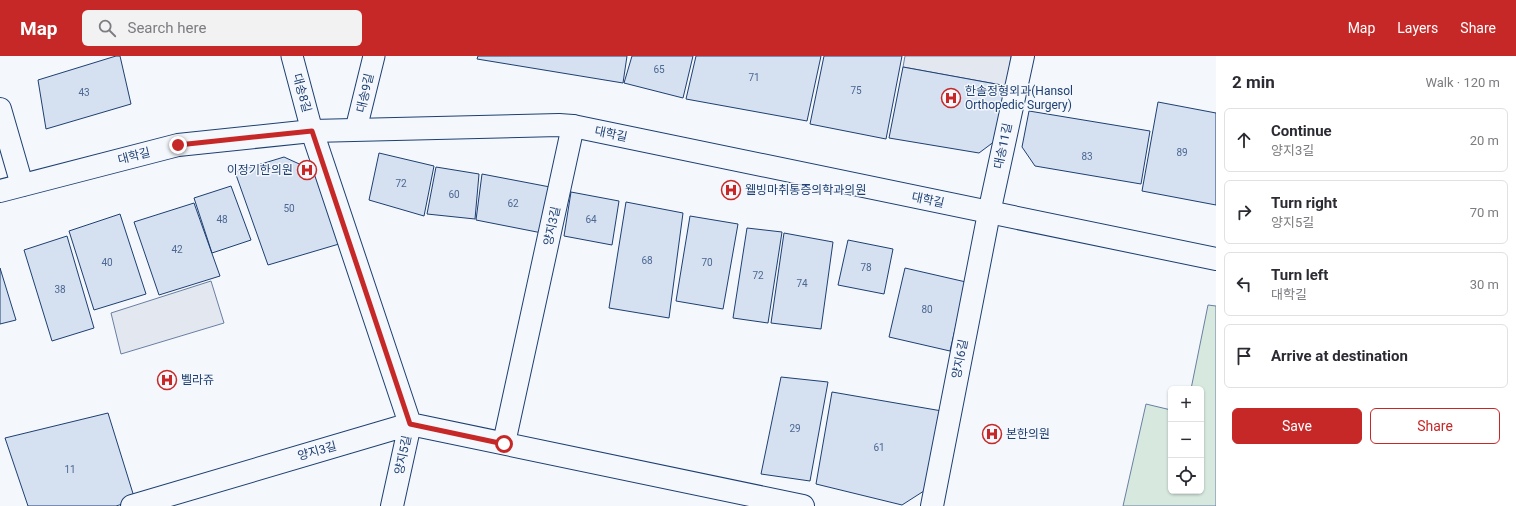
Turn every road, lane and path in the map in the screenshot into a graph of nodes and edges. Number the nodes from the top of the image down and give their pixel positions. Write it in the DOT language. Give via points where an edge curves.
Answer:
graph roads {
  1 [pos="292,56"];
  2 [pos="374,56"];
  3 [pos="1023,56"];
  4 [pos="0,109"];
  5 [pos="574,126"];
  6 [pos="356,129"];
  7 [pos="312,131"];
  8 [pos="22,185"];
  9 [pos="0,191"];
  10 [pos="989,213"];
  11 [pos="1216,259"];
  12 [pos="410,424"];
  13 [pos="504,444"];
  14 [pos="132,506"];
  15 [pos="392,506"];
  16 [pos="803,506"];
  17 [pos="932,506"];
  1 -- 7 [label="street, 대송8길"];
  2 -- 6 [label="street, 대송9길"];
  3 -- 10 [label="street, 대송11길"];
  4 -- 8 [label="street"];
  5 -- 6 [label="street, 대학길"];
  5 -- 10 [label="street, 대학길"];
  5 -- 13 [label="street, 양지3길"];
  6 -- 7 [label="street, 대학길"];
  7 -- 8 [label="street, 대학길" via="178,145"];
  7 -- 12 [label="street, 양지5길"];
  8 -- 9 [label="street, 대학길"];
  10 -- 11 [label="street, 대학길"];
  10 -- 17 [label="street, 양지6길"];
  12 -- 13 [label="street, 양지3길"];
  12 -- 14 [label="street, 양지3길"];
  12 -- 15 [label="street, 양지5길"];
  13 -- 16 [label="street, 양지3길"];
}
